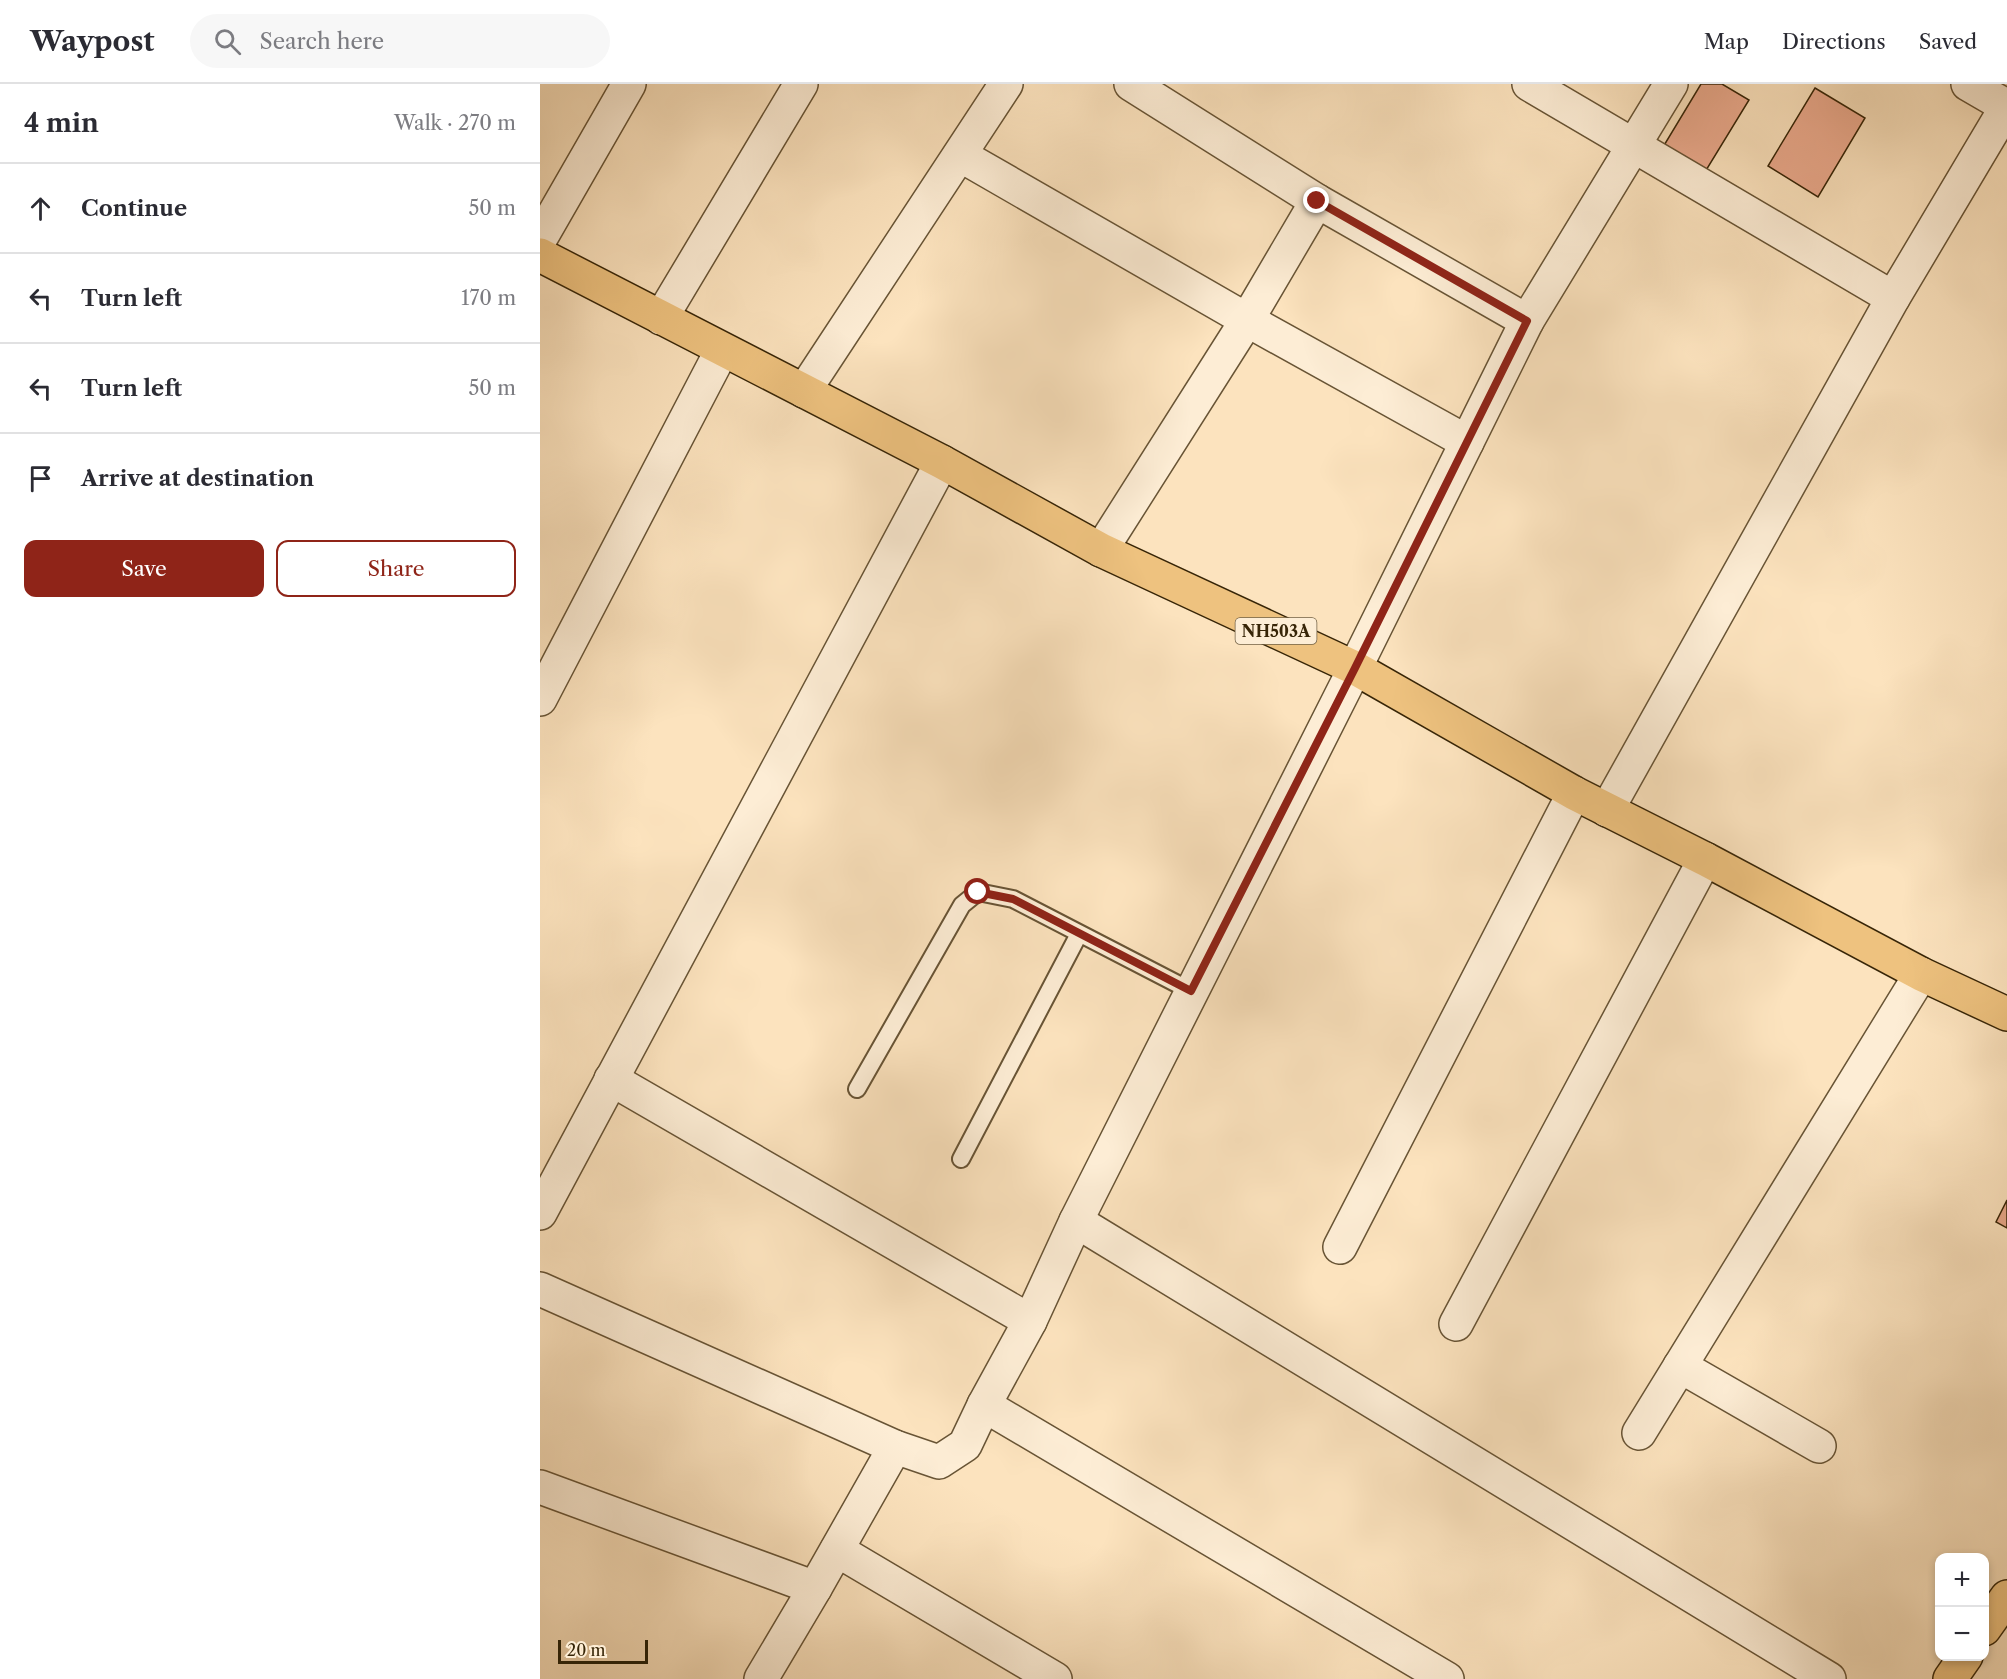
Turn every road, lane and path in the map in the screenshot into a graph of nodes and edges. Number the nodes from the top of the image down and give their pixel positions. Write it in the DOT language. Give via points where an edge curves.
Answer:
graph roads {
  1 [pos="628,84"];
  2 [pos="801,84"];
  3 [pos="1006,84"];
  4 [pos="1131,84"];
  5 [pos="1529,84"];
  6 [pos="1671,84"];
  7 [pos="1968,84"];
  8 [pos="1632,145"];
  9 [pos="960,155"];
  10 [pos="1317,201"];
  11 [pos="540,239"];
  12 [pos="540,255"];
  13 [pos="1893,298"];
  14 [pos="661,318"];
  15 [pos="1247,320"];
  16 [pos="1527,321"];
  17 [pos="722,350"];
  18 [pos="804,391"];
  19 [pos="1467,442"];
  20 [pos="942,462"];
  21 [pos="1101,550"];
  22 [pos="1355,668"];
  23 [pos="540,699"];
  24 [pos="1574,793"];
  25 [pos="1606,810"];
  26 [pos="1705,859"];
  27 [pos="1079,934"];
  28 [pos="1921,974"];
  29 [pos="1191,991"];
  30 [pos="2007,1014"];
  31 [pos="611,1079"];
  32 [pos="857,1089"];
  33 [pos="961,1159"];
  34 [pos="540,1214"];
  35 [pos="1076,1221"];
  36 [pos="1340,1247"];
  37 [pos="540,1289"];
  38 [pos="1030,1321"];
  39 [pos="1456,1324"];
  40 [pos="1680,1366"];
  41 [pos="984,1405"];
  42 [pos="1639,1433"];
  43 [pos="1819,1446"];
  44 [pos="895,1447"];
  45 [pos="540,1486"];
  46 [pos="837,1550"];
  47 [pos="815,1588"];
  48 [pos="2007,1597"];
  49 [pos="1989,1622"];
  50 [pos="1963,1661"];
  51 [pos="761,1679"];
  52 [pos="1054,1679"];
  53 [pos="1447,1679"];
  54 [pos="1829,1679"];
  55 [pos="1950,1679"];
  1 -- 11 [label="street"];
  2 -- 14 [label="street"];
  3 -- 9 [label="street"];
  4 -- 10 [label="street"];
  5 -- 8 [label="street"];
  6 -- 8 [label="street"];
  7 -- 13 [label="street" via="1999,102 2003,113"];
  8 -- 13 [label="street"];
  8 -- 16 [label="street"];
  9 -- 15 [label="street"];
  9 -- 18 [label="street"];
  10 -- 15 [label="street"];
  10 -- 16 [label="street"];
  12 -- 14 [label="highway, NH503A"];
  13 -- 25 [label="street"];
  14 -- 17 [label="highway, NH503A"];
  15 -- 19 [label="street"];
  15 -- 21 [label="street"];
  16 -- 19 [label="street"];
  17 -- 18 [label="highway, NH503A"];
  17 -- 23 [label="street"];
  18 -- 20 [label="highway, NH503A"];
  19 -- 22 [label="street"];
  20 -- 21 [label="highway, NH503A"];
  20 -- 31 [label="street"];
  21 -- 22 [label="highway, NH503A"];
  22 -- 24 [label="highway, NH503A"];
  22 -- 29 [label="street"];
  24 -- 25 [label="highway, NH503A"];
  24 -- 36 [label="street"];
  25 -- 26 [label="highway, NH503A"];
  26 -- 28 [label="highway, NH503A"];
  26 -- 39 [label="street"];
  27 -- 29 [label="lane"];
  27 -- 32 [label="lane" via="1013,899 978,892 962,905"];
  27 -- 33 [label="lane"];
  28 -- 30 [label="highway, NH503A"];
  28 -- 40 [label="street"];
  29 -- 35 [label="street"];
  31 -- 34 [label="street"];
  31 -- 38 [label="street"];
  35 -- 38 [label="street"];
  35 -- 54 [label="street"];
  37 -- 44 [label="street"];
  38 -- 41 [label="street"];
  40 -- 42 [label="street"];
  40 -- 43 [label="street"];
  41 -- 44 [label="street" via="965,1445 939,1462"];
  41 -- 53 [label="street"];
  44 -- 46 [label="street"];
  45 -- 47 [label="street"];
  46 -- 47 [label="street"];
  46 -- 52 [label="street"];
  47 -- 51 [label="street"];
  48 -- 49 [label="highway"];
  50 -- 55 [label="highway"];
}
